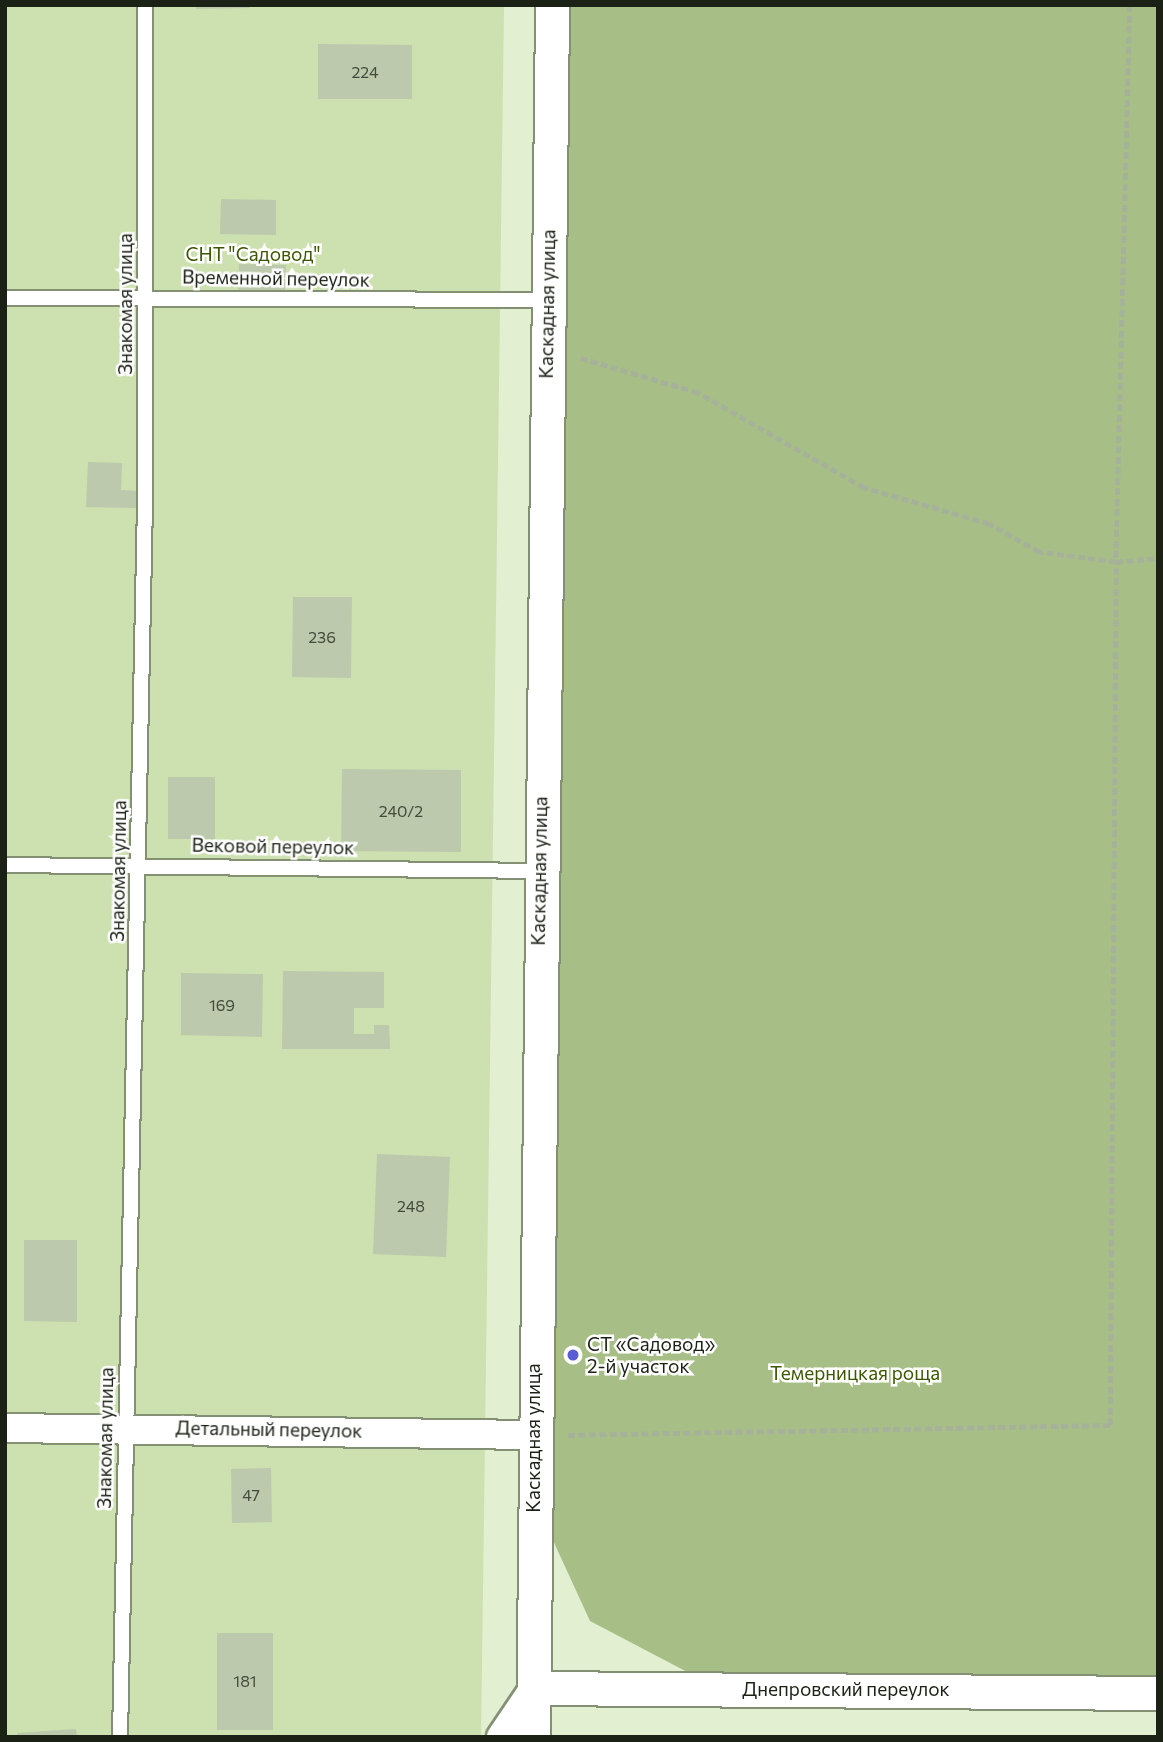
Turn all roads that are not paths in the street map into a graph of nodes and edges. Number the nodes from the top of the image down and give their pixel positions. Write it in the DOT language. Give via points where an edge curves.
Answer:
graph roads {
  1 [pos="145,5"];
  2 [pos="552,5"];
  3 [pos="144,296"];
  4 [pos="5,298"];
  5 [pos="547,300"];
  6 [pos="138,863"];
  7 [pos="5,865"];
  8 [pos="539,871"];
  9 [pos="124,1426"];
  10 [pos="5,1428"];
  11 [pos="532,1435"];
  12 [pos="534,1688"];
  13 [pos="1158,1693"];
  14 [pos="120,1737"];
  15 [pos="501,1737"];
  16 [pos="533,1737"];
  1 -- 3 [label="lane, Знакомая улица"];
  2 -- 5 [label="street, Каскадная улица"];
  3 -- 4 [label="lane, Временной переулок"];
  3 -- 5 [label="lane, Временной переулок"];
  3 -- 6 [label="lane, Знакомая улица"];
  5 -- 8 [label="street, Каскадная улица"];
  6 -- 7 [label="lane, Вековой переулок"];
  6 -- 8 [label="lane, Вековой переулок"];
  6 -- 9 [label="lane, Знакомая улица"];
  8 -- 11 [label="street, Каскадная улица"];
  9 -- 10 [label="street, Детальный переулок"];
  9 -- 11 [label="street, Детальный переулок"];
  9 -- 14 [label="lane, Знакомая улица"];
  11 -- 12 [label="street, Каскадная улица"];
  12 -- 13 [label="street, Днепровский переулок"];
  12 -- 15 [label="street"];
  12 -- 16 [label="street, Каскадная улица"];
}
